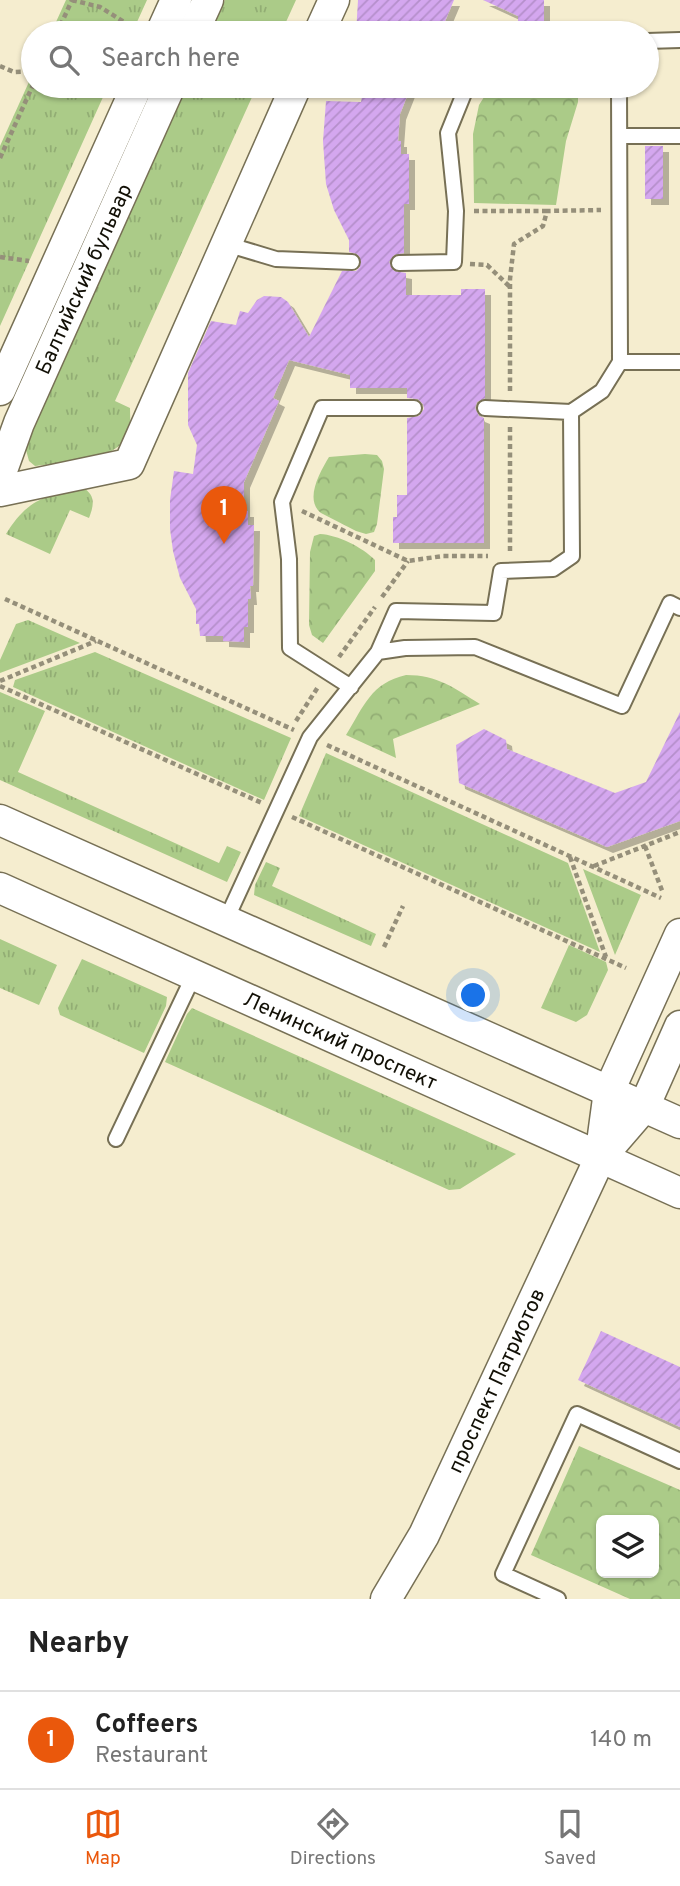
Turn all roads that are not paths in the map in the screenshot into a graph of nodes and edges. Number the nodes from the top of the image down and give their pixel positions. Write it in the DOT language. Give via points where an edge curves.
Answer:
graph roads {
  1 [pos="176,0"];
  2 [pos="208,0"];
  3 [pos="334,0"];
  4 [pos="158,21"];
  5 [pos="198,21"];
  6 [pos="324,21"];
  7 [pos="680,40"];
  8 [pos="659,41"];
  9 [pos="132,98"];
  10 [pos="165,98"];
  11 [pos="291,98"];
  12 [pos="462,98"];
  13 [pos="620,98"];
  14 [pos="620,136"];
  15 [pos="680,136"];
  16 [pos="226,244"];
  17 [pos="352,262"];
  18 [pos="399,263"];
  19 [pos="620,362"];
  20 [pos="680,362"];
  21 [pos="0,390"];
  22 [pos="414,408"];
  23 [pos="485,408"];
  24 [pos="571,412"];
  25 [pos="0,476"];
  26 [pos="0,491"];
  27 [pos="680,608"];
  28 [pos="378,652"];
  29 [pos="351,687"];
  30 [pos="0,820"];
  31 [pos="0,888"];
  32 [pos="226,920"];
  33 [pos="680,934"];
  34 [pos="194,975"];
  35 [pos="680,1026"];
  36 [pos="609,1091"];
  37 [pos="644,1107"];
  38 [pos="680,1123"];
  39 [pos="117,1139"];
  40 [pos="600,1158"];
  41 [pos="680,1193"];
  42 [pos="680,1461"];
  43 [pos="386,1599"];
  44 [pos="558,1599"];
  1 -- 4 [label="street"];
  2 -- 5 [label="street"];
  3 -- 6 [label="street"];
  7 -- 8 [label="lane"];
  9 -- 21 [label="street, Балтийский бульвар"];
  10 -- 25 [label="street, Балтийский бульвар" via="19,423"];
  11 -- 16 [label="street"];
  12 -- 18 [label="lane" via="448,133 456,211 454,262"];
  13 -- 14 [label="lane"];
  14 -- 15 [label="lane"];
  14 -- 19 [label="lane"];
  16 -- 17 [label="lane" via="276,259"];
  16 -- 26 [label="street" via="128,464"];
  19 -- 20 [label="lane"];
  19 -- 24 [label="lane" via="601,391"];
  22 -- 29 [label="lane" via="322,408 282,502 289,559 290,649"];
  23 -- 24 [label="lane"];
  24 -- 28 [label="lane" via="572,556 553,569 501,571 495,613 396,611"];
  27 -- 28 [label="lane" via="670,603 622,706 475,647"];
  28 -- 29 [label="lane"];
  29 -- 32 [label="lane" via="310,737"];
  30 -- 32 [label="street"];
  31 -- 34 [label="street, Ленинский проспект"];
  32 -- 36 [label="street"];
  33 -- 36 [label="street, проспект Патриотов"];
  34 -- 39 [label="lane"];
  34 -- 40 [label="street, Ленинский проспект"];
  35 -- 37 [label="street, проспект Патриотов"];
  36 -- 37 [label="street"];
  36 -- 40 [label="street, проспект Патриотов"];
  37 -- 38 [label="street"];
  37 -- 40 [label="street, проспект Патриотов"];
  40 -- 41 [label="street, Ленинский проспект"];
  40 -- 43 [label="street, проспект Патриотов" via="424,1535"];
  42 -- 44 [label="lane" via="577,1414 503,1574"];
}
